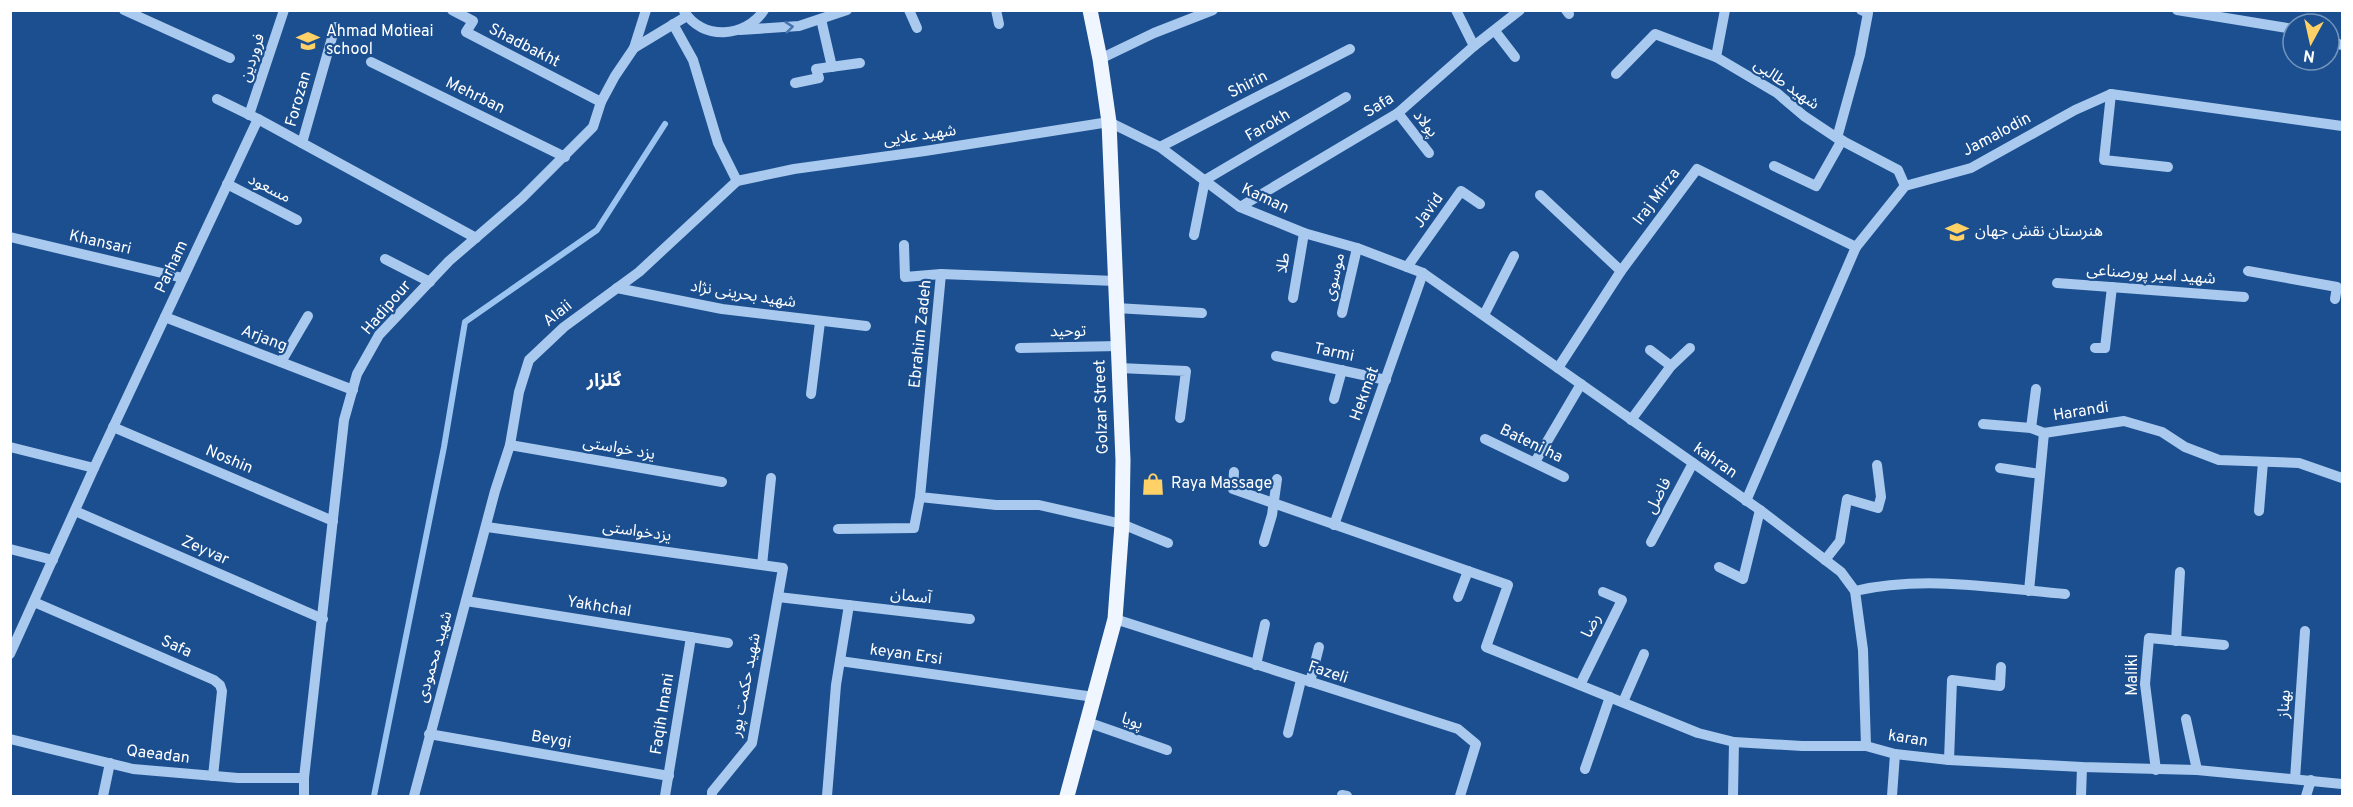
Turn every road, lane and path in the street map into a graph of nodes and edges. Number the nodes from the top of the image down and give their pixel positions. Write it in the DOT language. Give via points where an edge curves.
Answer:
graph roads {
  1 [pos="124,10"];
  2 [pos="284,10"];
  3 [pos="452,10"];
  4 [pos="646,10"];
  5 [pos="764,10"];
  6 [pos="909,10"];
  7 [pos="996,10"];
  8 [pos="1090,10"];
  9 [pos="1213,10"];
  10 [pos="1456,10"];
  11 [pos="1520,10"];
  12 [pos="1725,10"];
  13 [pos="1861,10"];
  14 [pos="2177,10"];
  15 [pos="842,12"];
  16 [pos="685,13"];
  17 [pos="819,15"];
  18 [pos="673,24"];
  19 [pos="999,24"];
  20 [pos="335,27"];
  21 [pos="2281,27"];
  22 [pos="917,28"];
  23 [pos="740,30"];
  24 [pos="1495,31"];
  25 [pos="1474,46"];
  26 [pos="634,48"];
  27 [pos="1350,49"];
  28 [pos="1515,57"];
  29 [pos="1716,57"];
  30 [pos="230,58"];
  31 [pos="1100,59"];
  32 [pos="371,62"];
  33 [pos="860,63"];
  34 [pos="832,67"];
  35 [pos="1616,74"];
  36 [pos="795,83"];
  37 [pos="2110,94"];
  38 [pos="1346,97"];
  39 [pos="217,99"];
  40 [pos="601,102"];
  41 [pos="1398,113"];
  42 [pos="254,117"];
  43 [pos="1109,122"];
  44 [pos="2343,126"];
  45 [pos="1839,139"];
  46 [pos="303,143"];
  47 [pos="1160,147"];
  48 [pos="1429,153"];
  49 [pos="565,157"];
  50 [pos="1774,166"];
  51 [pos="2168,167"];
  52 [pos="1205,180"];
  53 [pos="737,181"];
  54 [pos="227,184"];
  55 [pos="1905,186"];
  56 [pos="1540,195"];
  57 [pos="1480,204"];
  58 [pos="1240,207"];
  59 [pos="297,220"];
  60 [pos="1304,233"];
  61 [pos="1194,235"];
  62 [pos="10,237"];
  63 [pos="476,238"];
  64 [pos="904,245"];
  65 [pos="1357,248"];
  66 [pos="1856,248"];
  67 [pos="1514,256"];
  68 [pos="385,259"];
  69 [pos="1407,267"];
  70 [pos="1621,271"];
  71 [pos="2248,271"];
  72 [pos="1423,273"];
  73 [pos="941,274"];
  74 [pos="183,278"];
  75 [pos="1115,281"];
  76 [pos="430,282"];
  77 [pos="2057,283"];
  78 [pos="2112,287"];
  79 [pos="617,288"];
  80 [pos="2244,297"];
  81 [pos="1293,298"];
  82 [pos="2335,299"];
  83 [pos="1116,308"];
  84 [pos="1202,313"];
  85 [pos="1342,313"];
  86 [pos="1484,315"];
  87 [pos="165,316"];
  88 [pos="308,316"];
  89 [pos="820,322"];
  90 [pos="866,326"];
  91 [pos="1118,346"];
  92 [pos="1020,348"];
  93 [pos="1690,348"];
  94 [pos="2095,348"];
  95 [pos="1650,350"];
  96 [pos="1276,356"];
  97 [pos="281,362"];
  98 [pos="1671,366"];
  99 [pos="1119,368"];
  100 [pos="1558,368"];
  101 [pos="1342,370"];
  102 [pos="1386,380"];
  103 [pos="1581,384"];
  104 [pos="2036,389"];
  105 [pos="353,390"];
  106 [pos="811,393"];
  107 [pos="1334,399"];
  108 [pos="1180,418"];
  109 [pos="1631,420"];
  110 [pos="1983,424"];
  111 [pos="113,427"];
  112 [pos="2031,428"];
  113 [pos="2044,433"];
  114 [pos="1485,439"];
  115 [pos="510,445"];
  116 [pos="10,447"];
  117 [pos="1535,462"];
  118 [pos="2263,462"];
  119 [pos="1693,463"];
  120 [pos="1877,465"];
  121 [pos="94,468"];
  122 [pos="2000,468"];
  123 [pos="1234,472"];
  124 [pos="2040,474"];
  125 [pos="1564,477"];
  126 [pos="771,478"];
  127 [pos="2343,478"];
  128 [pos="1277,479"];
  129 [pos="722,482"];
  130 [pos="920,497"];
  131 [pos="1746,501"];
  132 [pos="1272,503"];
  133 [pos="1760,510"];
  134 [pos="75,511"];
  135 [pos="2259,511"];
  136 [pos="333,521"];
  137 [pos="1122,524"];
  138 [pos="1334,525"];
  139 [pos="488,526"];
  140 [pos="838,529"];
  141 [pos="1264,542"];
  142 [pos="1651,542"];
  143 [pos="1168,543"];
  144 [pos="10,549"];
  145 [pos="53,560"];
  146 [pos="1825,560"];
  147 [pos="762,565"];
  148 [pos="1719,567"];
  149 [pos="783,568"];
  150 [pos="1468,571"];
  151 [pos="2180,572"];
  152 [pos="1856,591"];
  153 [pos="2029,591"];
  154 [pos="1603,592"];
  155 [pos="2065,594"];
  156 [pos="778,597"];
  157 [pos="1458,597"];
  158 [pos="466,601"];
  159 [pos="34,602"];
  160 [pos="849,605"];
  161 [pos="970,619"];
  162 [pos="1115,619"];
  163 [pos="323,620"];
  164 [pos="1265,624"];
  165 [pos="2304,631"];
  166 [pos="691,637"];
  167 [pos="2176,641"];
  168 [pos="728,642"];
  169 [pos="2224,645"];
  170 [pos="1319,647"];
  171 [pos="10,654"];
  172 [pos="1644,654"];
  173 [pos="840,661"];
  174 [pos="1256,665"];
  175 [pos="2001,667"];
  176 [pos="1305,681"];
  177 [pos="1580,685"];
  178 [pos="1094,697"];
  179 [pos="1610,697"];
  180 [pos="1623,702"];
  181 [pos="2186,719"];
  182 [pos="1087,722"];
  183 [pos="1288,733"];
  184 [pos="429,734"];
  185 [pos="10,739"];
  186 [pos="1734,741"];
  187 [pos="1866,746"];
  188 [pos="1167,750"];
  189 [pos="1894,754"];
  190 [pos="1949,760"];
  191 [pos="110,763"];
  192 [pos="2082,767"];
  193 [pos="1585,770"];
  194 [pos="2156,770"];
  195 [pos="2197,770"];
  196 [pos="213,776"];
  197 [pos="669,776"];
  198 [pos="304,778"];
  199 [pos="2295,779"];
  200 [pos="2311,780"];
  201 [pos="2343,784"];
  202 [pos="104,796"];
  203 [pos="304,796"];
  204 [pos="414,796"];
  205 [pos="665,796"];
  206 [pos="712,796"];
  207 [pos="827,796"];
  208 [pos="1067,796"];
  209 [pos="1460,796"];
  210 [pos="1733,796"];
  211 [pos="1892,796"];
  212 [pos="2081,796"];
  213 [pos="2306,796"];
  1 -- 30 [label="street"];
  2 -- 42 [label="street, فروردین"];
  3 -- 40 [label="street, Shadbakht" via="473,21 466,32"];
  4 -- 26 [label="street"];
  5 -- 23 [label="street"];
  6 -- 22 [label="street"];
  7 -- 19 [label="street"];
  8 -- 31 [label="main road, Golzar Street"];
  9 -- 31 [label="street"];
  10 -- 25 [label="street"];
  11 -- 24 [label="street, Safa"];
  12 -- 29 [label="street"];
  13 -- 45 [label="street" via="1868,13"];
  14 -- 21 [label="street"];
  15 -- 17 [label="street"];
  16 -- 18 [label="street, Hadipour"];
  16 -- 23 [label="street" via="698,26 711,31"];
  23 -- 17 [label="street, one-way" via="799,26"];
  17 -- 34 [label="street"];
  18 -- 26 [label="street, Hadipour"];
  18 -- 53 [label="street" via="693,60 718,143"];
  20 -- 46 [label="street, Forozan"];
  24 -- 25 [label="street, Safa"];
  24 -- 28 [label="street"];
  25 -- 41 [label="street, Safa"];
  26 -- 40 [label="street, Hadipour"];
  27 -- 47 [label="street, Shirin"];
  29 -- 35 [label="street, شهید طالبی" via="1655,34"];
  29 -- 45 [label="street, شهید طالبی" via="1777,93"];
  31 -- 43 [label="main road, Golzar Street"];
  32 -- 49 [label="street, Mehrban"];
  33 -- 34 [label="street"];
  34 -- 36 [label="street" via="816,69 819,78"];
  37 -- 44 [label="street"];
  37 -- 51 [label="street" via="2104,160"];
  37 -- 55 [label="street, Jamalodin" via="1971,168"];
  38 -- 52 [label="street, Farokh"];
  39 -- 42 [label="street"];
  40 -- 49 [label="street, Hadipour" via="593,127"];
  41 -- 48 [label="street, پولاد"];
  41 -- 58 [label="street, Safa"];
  42 -- 46 [label="street"];
  42 -- 54 [label="street, Parham"];
  43 -- 47 [label="street, Kaman"];
  43 -- 53 [label="street, شهید علایی"];
  43 -- 75 [label="main road, Golzar Street"];
  45 -- 50 [label="street" via="1816,186"];
  45 -- 55 [label="street, شهید طالبی" via="1898,170"];
  46 -- 63 [label="street"];
  47 -- 52 [label="street, Kaman"];
  49 -- 63 [label="street, Hadipour"];
  52 -- 58 [label="street, Kaman"];
  52 -- 61 [label="street"];
  53 -- 79 [label="street, Alaii"];
  54 -- 59 [label="street, مسعود"];
  54 -- 74 [label="street, Parham"];
  55 -- 66 [label="street"];
  56 -- 70 [label="street"];
  57 -- 69 [label="street, Javid" via="1461,191"];
  58 -- 60 [label="street, Kaman"];
  60 -- 65 [label="street, Kaman"];
  60 -- 81 [label="street, طلا"];
  62 -- 74 [label="street, Khansari"];
  63 -- 76 [label="street, Hadipour"];
  64 -- 73 [label="street" via="905,277"];
  65 -- 69 [label="street, Kaman"];
  65 -- 85 [label="street, موسوی"];
  66 -- 70 [label="street, Iraj Mirza" via="1697,169"];
  66 -- 131 [label="street"];
  67 -- 86 [label="street"];
  68 -- 76 [label="street"];
  69 -- 72 [label="street, Kaman"];
  70 -- 100 [label="street, Iraj Mirza"];
  71 -- 82 [label="street" via="2337,287"];
  72 -- 86 [label="street, kahran"];
  72 -- 102 [label="street, Hekmat"];
  73 -- 75 [label="street, Ebrahim Zadeh"];
  73 -- 130 [label="street, Ebrahim Zadeh"];
  74 -- 87 [label="street, Parham"];
  75 -- 83 [label="main road, Golzar Street"];
  76 -- 105 [label="street, Hadipour" via="379,335 357,374"];
  77 -- 78 [label="street, شهید امیر پورصناعی"];
  78 -- 80 [label="street, شهید امیر پورصناعی"];
  78 -- 94 [label="street" via="2105,348"];
  79 -- 89 [label="street, شهید بحرینی نژاد" via="722,309"];
  79 -- 115 [label="street, Alaii" via="564,327 529,360"];
  83 -- 84 [label="street"];
  83 -- 91 [label="main road, Golzar Street"];
  86 -- 100 [label="street, kahran"];
  87 -- 97 [label="street, Arjang"];
  87 -- 111 [label="street, Parham"];
  88 -- 97 [label="street"];
  89 -- 90 [label="street, شهید بحرینی نژاد"];
  89 -- 106 [label="street"];
  91 -- 92 [label="street, توحید"];
  91 -- 99 [label="main road, Golzar Street"];
  93 -- 98 [label="street"];
  95 -- 98 [label="street"];
  96 -- 101 [label="street, Tarmi"];
  97 -- 105 [label="street, Arjang"];
  98 -- 109 [label="street"];
  99 -- 108 [label="street" via="1186,371"];
  99 -- 137 [label="main road, Golzar Street"];
  100 -- 103 [label="street, kahran"];
  101 -- 102 [label="street, Tarmi"];
  101 -- 107 [label="street"];
  102 -- 138 [label="street, Hekmat"];
  103 -- 109 [label="street, kahran"];
  103 -- 117 [label="street"];
  104 -- 112 [label="street"];
  105 -- 136 [label="street, Hadipour" via="344,420"];
  109 -- 119 [label="street, kahran"];
  110 -- 112 [label="street"];
  111 -- 121 [label="street, Parham"];
  111 -- 136 [label="street, Noshin"];
  112 -- 113 [label="street"];
  113 -- 118 [label="street, Harandi" via="2124,421 2162,432 2185,447 2219,460"];
  113 -- 124 [label="street, Harandi"];
  114 -- 117 [label="street, Bateni ha"];
  115 -- 129 [label="street, یزد خواستی"];
  115 -- 139 [label="street, Alaii"];
  116 -- 121 [label="street"];
  117 -- 125 [label="street, Bateni ha"];
  118 -- 127 [label="street, Harandi" via="2299,463"];
  118 -- 135 [label="street"];
  119 -- 131 [label="street, kahran"];
  119 -- 142 [label="street, فاضل"];
  120 -- 146 [label="street" via="1881,497 1878,508 1847,499 1840,541"];
  121 -- 134 [label="street, Parham"];
  122 -- 124 [label="street"];
  123 -- 132 [label="street" via="1233,489"];
  124 -- 153 [label="street, Harandi"];
  126 -- 147 [label="street"];
  128 -- 132 [label="street"];
  130 -- 137 [label="street" via="1039,505"];
  130 -- 140 [label="street, Ebrahim Zadeh" via="914,528"];
  131 -- 133 [label="street, kahran"];
  132 -- 138 [label="street"];
  132 -- 141 [label="street"];
  133 -- 146 [label="street, kahran"];
  133 -- 148 [label="street" via="1743,579"];
  134 -- 145 [label="street, Parham"];
  134 -- 163 [label="street, Zeyvar"];
  136 -- 163 [label="street, Hadipour"];
  137 -- 143 [label="street"];
  137 -- 162 [label="main road, Golzar Street"];
  138 -- 150 [label="street"];
  139 -- 147 [label="street, یزدخواستی"];
  139 -- 158 [label="street, شهید محمودی"];
  144 -- 145 [label="street"];
  145 -- 159 [label="street, Parham"];
  146 -- 152 [label="street, kahran"];
  147 -- 149 [label="street, یزدخواستی"];
  149 -- 156 [label="street, شهید حکمت پور"];
  150 -- 157 [label="street"];
  150 -- 177 [label="street, karan" via="1508,585 1486,647"];
  151 -- 167 [label="street"];
  152 -- 153 [label="street" via="1928,583"];
  152 -- 187 [label="street" via="1863,650"];
  153 -- 155 [label="street"];
  154 -- 177 [label="street, رضا" via="1622,600"];
  156 -- 160 [label="street"];
  156 -- 206 [label="street, شهید حکمت پور" via="752,743"];
  158 -- 166 [label="street, Yakhchal"];
  158 -- 184 [label="street, شهید محمودی"];
  159 -- 171 [label="street, Parham"];
  159 -- 196 [label="street, Safa" via="220,685"];
  160 -- 161 [label="street, آسمان"];
  160 -- 173 [label="street"];
  162 -- 174 [label="street, Fazeli"];
  162 -- 178 [label="main road, Golzar Street"];
  163 -- 198 [label="street, Hadipour"];
  164 -- 174 [label="street"];
  165 -- 199 [label="street, بهناز"];
  166 -- 168 [label="street, Yakhchal"];
  166 -- 197 [label="street, Faqih Imani"];
  167 -- 169 [label="street"];
  167 -- 194 [label="street, Maliki" via="2149,638 2145,684"];
  170 -- 176 [label="street"];
  172 -- 180 [label="street"];
  173 -- 178 [label="street, keyan Ersi"];
  173 -- 207 [label="street"];
  174 -- 176 [label="street, Fazeli"];
  175 -- 190 [label="street" via="2000,687 1952,680"];
  176 -- 183 [label="street"];
  176 -- 209 [label="street, Fazeli" via="1458,729 1476,744"];
  177 -- 179 [label="street, karan"];
  178 -- 182 [label="main road, Golzar Street"];
  179 -- 180 [label="street, karan"];
  179 -- 193 [label="street"];
  180 -- 186 [label="street, karan" via="1698,733"];
  181 -- 195 [label="street"];
  182 -- 188 [label="street, پویا"];
  182 -- 208 [label="main road, Golzar Street"];
  184 -- 197 [label="street, Beygi"];
  184 -- 204 [label="street, شهید محمودی"];
  185 -- 191 [label="street, Qaeadan"];
  186 -- 187 [label="street, karan"];
  186 -- 210 [label="street"];
  187 -- 189 [label="street, karan"];
  189 -- 190 [label="street, karan"];
  189 -- 211 [label="street"];
  190 -- 192 [label="street, karan"];
  191 -- 196 [label="street, Qaeadan" via="133,769"];
  191 -- 202 [label="street"];
  192 -- 194 [label="street, karan"];
  192 -- 212 [label="street"];
  194 -- 195 [label="street, karan"];
  195 -- 199 [label="street, karan"];
  196 -- 198 [label="street, Qaeadan"];
  197 -- 205 [label="street, Faqih Imani"];
  198 -- 203 [label="street, Hadipour"];
  199 -- 200 [label="street, karan"];
  200 -- 201 [label="street, karan"];
  200 -- 213 [label="street"];
}
